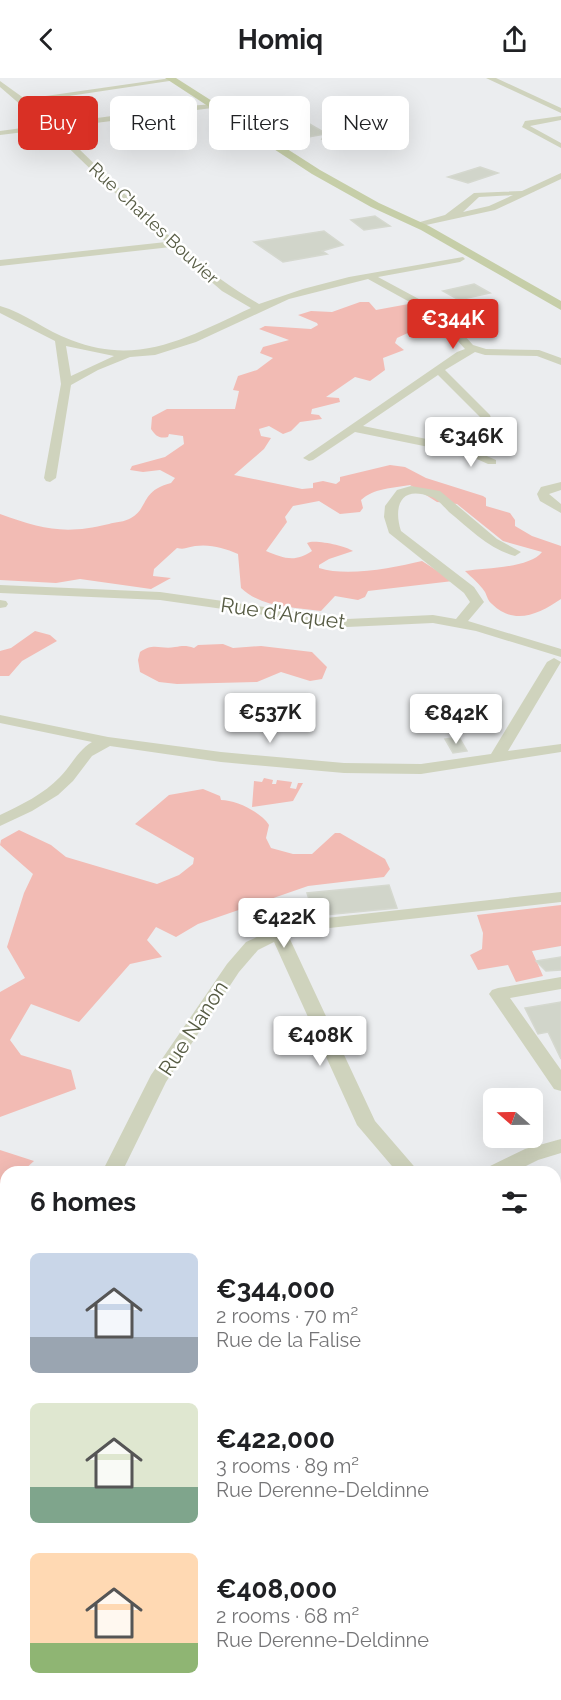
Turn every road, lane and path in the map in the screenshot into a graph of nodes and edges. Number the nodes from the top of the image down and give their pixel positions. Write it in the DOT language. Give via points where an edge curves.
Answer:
graph roads {
  1 [pos="492,78"];
  2 [pos="169,79"];
  3 [pos="0,83"];
  4 [pos="56,96"];
  5 [pos="18,97"];
  6 [pos="209,104"];
  7 [pos="209,106"];
  8 [pos="561,111"];
  9 [pos="561,118"];
  10 [pos="98,121"];
  11 [pos="18,131"];
  12 [pos="0,133"];
  13 [pos="561,146"];
  14 [pos="76,150"];
  15 [pos="281,150"];
  16 [pos="561,176"];
  17 [pos="529,191"];
  18 [pos="375,205"];
  19 [pos="418,222"];
  20 [pos="403,226"];
  21 [pos="176,244"];
  22 [pos="465,256"];
  23 [pos="0,263"];
  24 [pos="372,277"];
  25 [pos="259,308"];
  26 [pos="561,308"];
  27 [pos="0,309"];
  28 [pos="60,340"];
  29 [pos="474,349"];
  30 [pos="138,354"];
  31 [pos="561,362"];
  32 [pos="439,370"];
  33 [pos="66,384"];
  34 [pos="354,428"];
  35 [pos="458,449"];
  36 [pos="309,458"];
  37 [pos="492,462"];
  38 [pos="50,478"];
  39 [pos="561,486"];
  40 [pos="561,509"];
  41 [pos="516,552"];
  42 [pos="0,588"];
  43 [pos="460,623"];
  44 [pos="557,658"];
  45 [pos="0,719"];
  46 [pos="108,741"];
  47 [pos="561,748"];
  48 [pos="497,757"];
  49 [pos="0,821"];
  50 [pos="561,897"];
  51 [pos="278,932"];
  52 [pos="561,983"];
  53 [pos="561,1084"];
  54 [pos="561,1146"];
  55 [pos="115,1166"];
  56 [pos="404,1166"];
  57 [pos="507,1166"];
  1 -- 8 [label="street"];
  2 -- 4 [label="street"];
  2 -- 6 [label="main road"];
  3 -- 5 [label="street, Rue Charles Bouvier"];
  7 -- 10 [label="street"];
  9 -- 13 [label="street" via="528,123 526,127"];
  11 -- 12 [label="street"];
  14 -- 21 [label="street, Rue Charles Bouvier"];
  15 -- 18 [label="main road"];
  16 -- 17 [label="street"];
  17 -- 19 [label="street" via="474,214"];
  17 -- 19 [label="street" via="477,195 453,214"];
  18 -- 19 [label="main road"];
  18 -- 20 [label="main road"];
  19 -- 20 [label="main road"];
  19 -- 22 [label="main road"];
  20 -- 22 [label="main road"];
  21 -- 23 [label="street"];
  21 -- 25 [label="street, Rue Charles Bouvier" via="225,289"];
  22 -- 24 [label="street"];
  22 -- 26 [label="main road"];
  24 -- 25 [label="street" via="299,293"];
  24 -- 29 [label="street" via="439,314"];
  25 -- 30 [label="street" via="171,348"];
  27 -- 28 [label="street" via="26,319"];
  28 -- 30 [label="street"];
  28 -- 33 [label="street"];
  29 -- 31 [label="street" via="540,353"];
  29 -- 32 [label="street"];
  30 -- 33 [label="street" via="101,363"];
  32 -- 34 [label="street"];
  32 -- 35 [label="street" via="486,417 490,427"];
  33 -- 38 [label="street"];
  34 -- 35 [label="street"];
  34 -- 36 [label="street"];
  35 -- 37 [label="street"];
  39 -- 40 [label="street" via="543,494"];
  41 -- 43 [label="street" via="493,542 436,494 411,490 396,498 390,517 395,533 469,590 477,602"];
  42 -- 43 [label="street, Rue d'Arquet" via="160,596 347,623 433,619"];
  43 -- 44 [label="street, Rue d'Arquet"];
  44 -- 48 [label="street"];
  45 -- 46 [label="street"];
  46 -- 48 [label="street" via="221,757 344,768 421,769"];
  46 -- 49 [label="street" via="81,755 67,778 36,803"];
  47 -- 48 [label="street"];
  50 -- 51 [label="street, Rue Nanon" via="318,923"];
  51 -- 55 [label="street, Rue Nanon" via="252,946 232,968 158,1080"];
  51 -- 56 [label="street" via="367,1125"];
  52 -- 53 [label="street" via="498,994"];
  54 -- 57 [label="street"];
}
